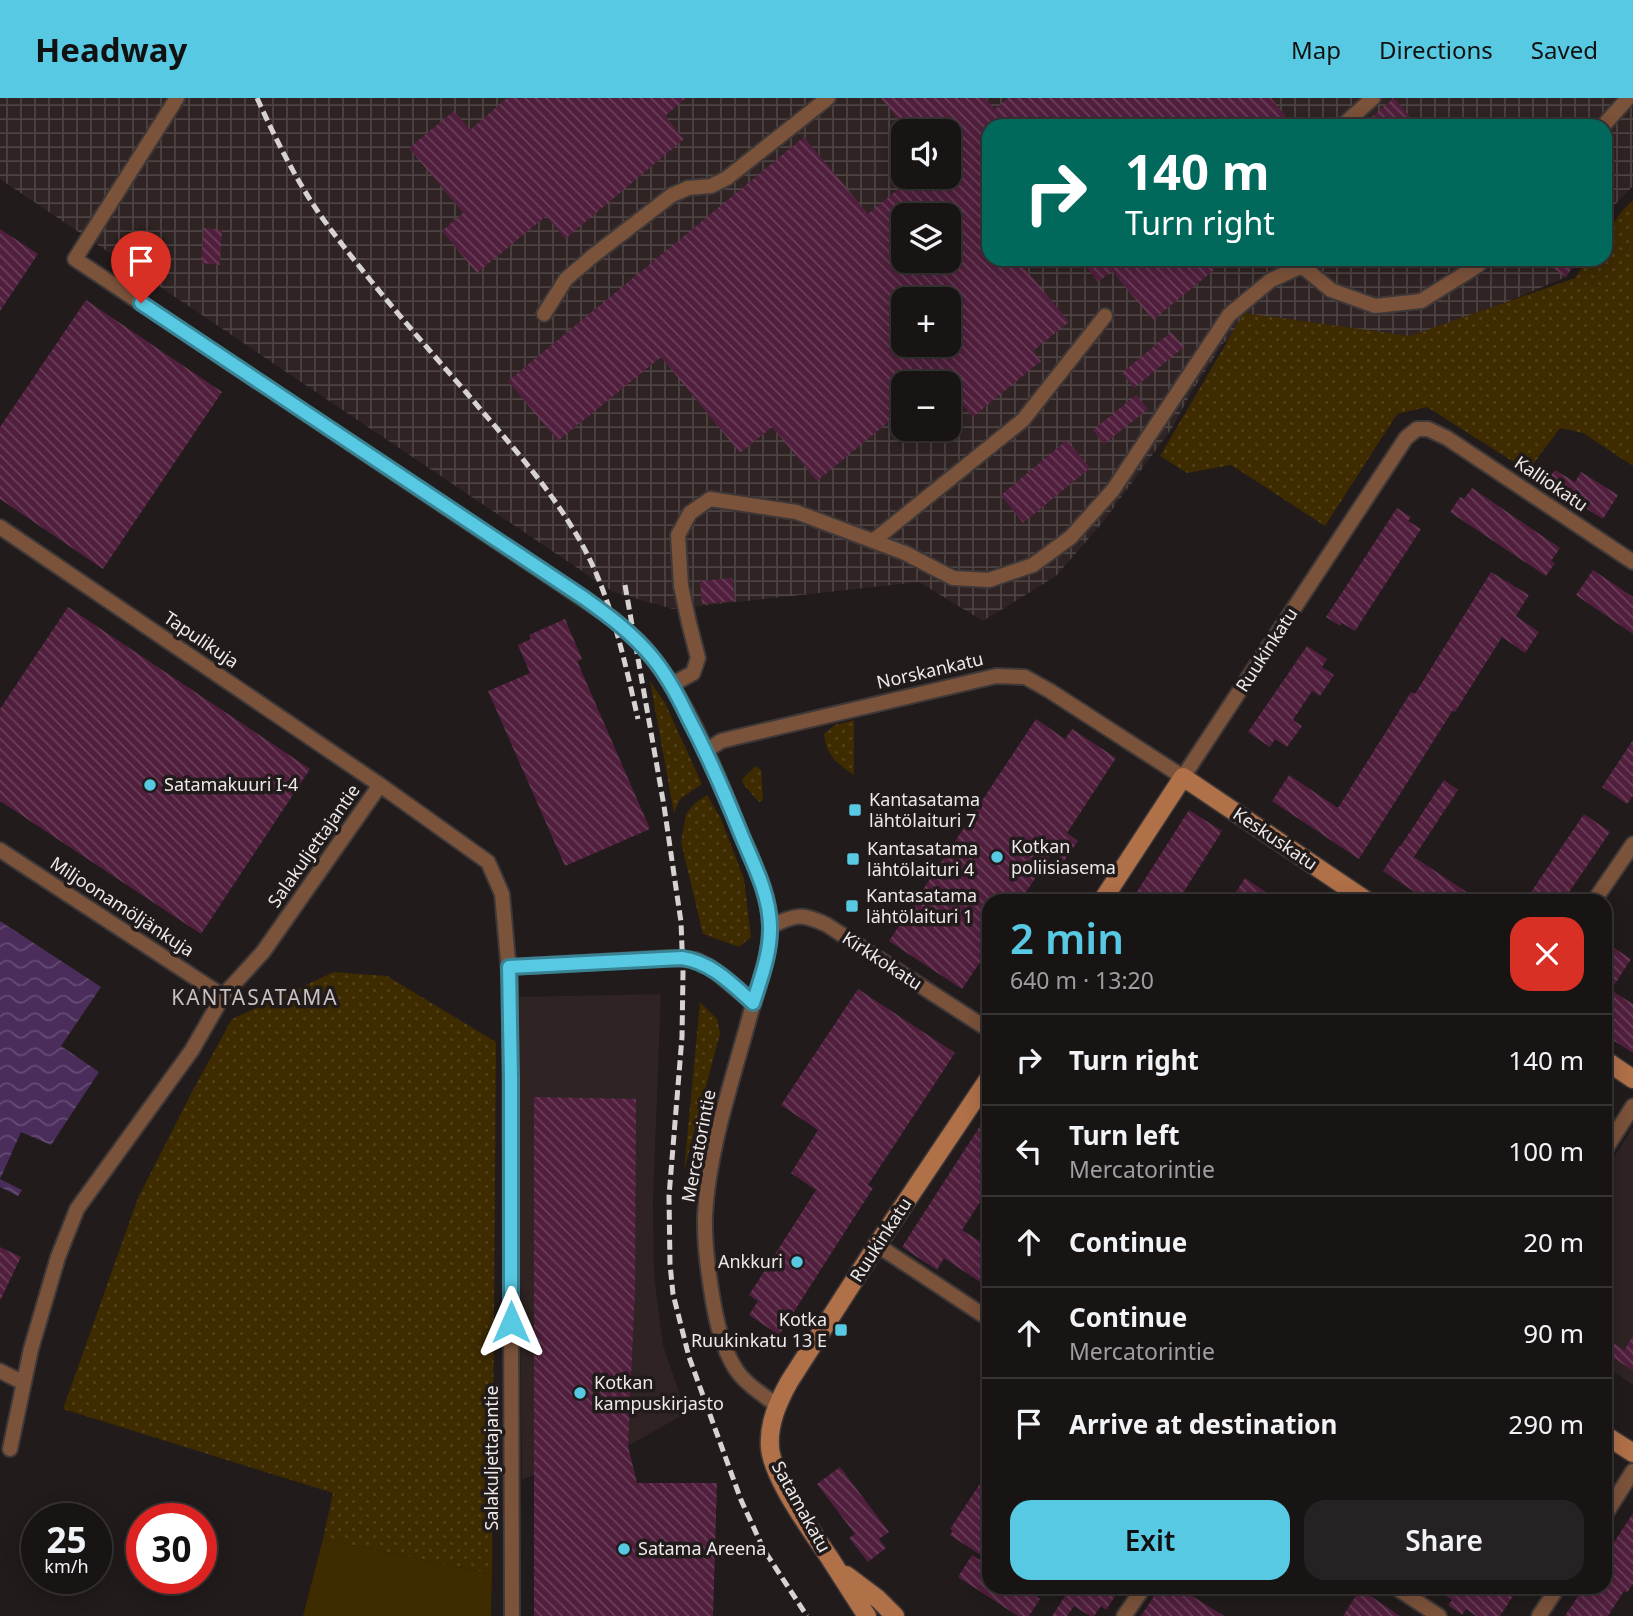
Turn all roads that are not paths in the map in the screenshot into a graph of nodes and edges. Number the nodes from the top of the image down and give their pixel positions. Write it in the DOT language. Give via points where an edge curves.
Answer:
graph roads {
  1 [pos="177,98"];
  2 [pos="828,98"];
  3 [pos="1373,98"];
  4 [pos="1628,98"];
  5 [pos="1350,119"];
  6 [pos="1609,119"];
  7 [pos="1295,266"];
  8 [pos="1306,266"];
  9 [pos="1477,266"];
  10 [pos="544,314"];
  11 [pos="1105,316"];
  12 [pos="1447,438"];
  13 [pos="0,527"];
  14 [pos="873,541"];
  15 [pos="1633,562"];
  16 [pos="671,685"];
  17 [pos="706,751"];
  18 [pos="1182,777"];
  19 [pos="380,785"];
  20 [pos="1633,844"];
  21 [pos="0,850"];
  22 [pos="1107,894"];
  23 [pos="1357,894"];
  24 [pos="1599,894"];
  25 [pos="770,927"];
  26 [pos="509,967"];
  27 [pos="223,996"];
  28 [pos="753,1003"];
  29 [pos="982,1026"];
  30 [pos="1612,1065"];
  31 [pos="1633,1079"];
  32 [pos="982,1088"];
  33 [pos="1633,1106"];
  34 [pos="1612,1139"];
  35 [pos="877,1245"];
  36 [pos="982,1314"];
  37 [pos="0,1371"];
  38 [pos="24,1383"];
  39 [pos="777,1405"];
  40 [pos="1612,1440"];
  41 [pos="10,1449"];
  42 [pos="1633,1453"];
  43 [pos="1633,1471"];
  44 [pos="1612,1504"];
  45 [pos="835,1566"];
  46 [pos="1139,1594"];
  47 [pos="1406,1594"];
  48 [pos="1553,1594"];
  49 [pos="512,1616"];
  50 [pos="867,1616"];
  51 [pos="895,1616"];
  52 [pos="1124,1616"];
  53 [pos="1439,1616"];
  54 [pos="1539,1616"];
  1 -- 16 [label="street" via="75,259 613,619 640,644"];
  2 -- 10 [label="street" via="727,178 672,195 566,279"];
  3 -- 5 [label="street"];
  4 -- 6 [label="street"];
  7 -- 14 [label="street" via="1229,314 1112,490 1071,537 1033,565 989,580 953,578"];
  8 -- 9 [label="street" via="1331,290 1375,306 1421,301"];
  11 -- 14 [label="street" via="1023,420"];
  12 -- 15 [label="street, Kalliokatu"];
  12 -- 18 [label="street, Ruukinkatu" via="1417,429 1406,438"];
  13 -- 19 [label="street, Tapulikuja"];
  14 -- 16 [label="street" via="796,512 710,499 690,513 678,535 681,586 698,658 694,673"];
  16 -- 17 [label="street"];
  17 -- 18 [label="street, Norskankatu" via="721,741 996,676 1025,677"];
  17 -- 25 [label="street, Mercatorintie" via="761,881"];
  18 -- 22 [label="street, Ruukinkatu"];
  18 -- 23 [label="street, Keskuskatu"];
  19 -- 26 [label="street, Salakuljettajantie" via="488,862 502,894"];
  19 -- 27 [label="street, Salakuljettajantie" via="263,952"];
  20 -- 24 [label="street"];
  21 -- 27 [label="street, Miljoonamöljänkuja"];
  25 -- 28 [label="street, Mercatorintie"];
  25 -- 29 [label="street, Kirkkokatu" via="791,917 819,921"];
  26 -- 28 [label="street" via="696,960"];
  26 -- 49 [label="street, Salakuljettajantie"];
  27 -- 38 [label="street, Salakuljettajantie" via="192,1050 77,1209 58,1257"];
  28 -- 39 [label="street, Mercatorintie" via="709,1180 706,1263 715,1315 730,1360 740,1375"];
  30 -- 31 [label="street"];
  32 -- 35 [label="street, Ruukinkatu"];
  33 -- 34 [label="street"];
  35 -- 36 [label="street"];
  35 -- 39 [label="street, Ruukinkatu"];
  37 -- 38 [label="street"];
  38 -- 41 [label="street, Salakuljettajantie"];
  39 -- 45 [label="street, Satamakatu" via="770,1432 776,1469"];
  40 -- 42 [label="street"];
  43 -- 44 [label="street"];
  45 -- 50 [label="street, Satamakatu"];
  45 -- 51 [label="street, Satamakatu"];
  46 -- 52 [label="street"];
  47 -- 53 [label="street"];
  48 -- 54 [label="street"];
}
